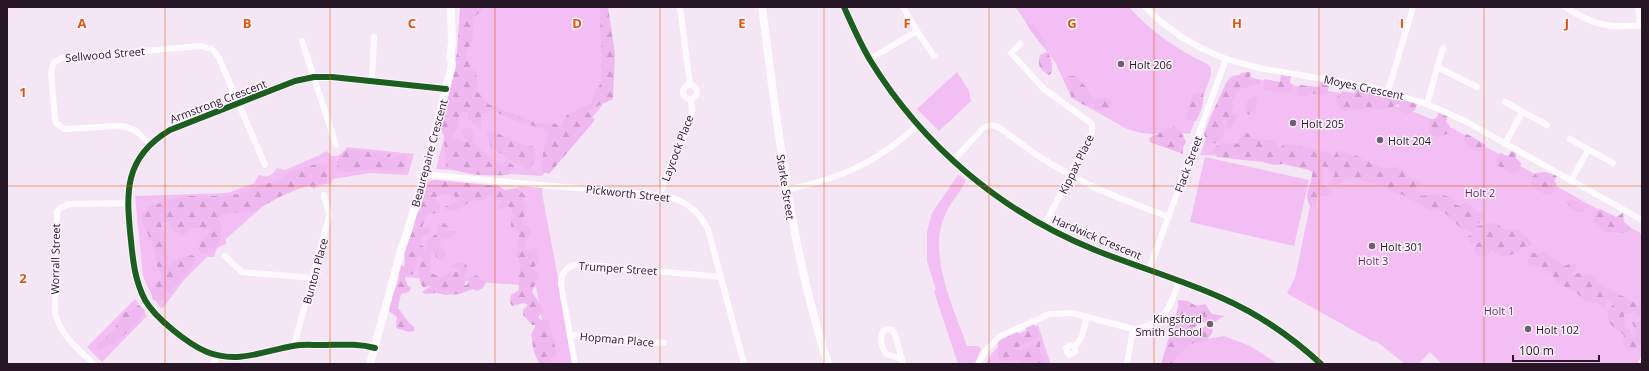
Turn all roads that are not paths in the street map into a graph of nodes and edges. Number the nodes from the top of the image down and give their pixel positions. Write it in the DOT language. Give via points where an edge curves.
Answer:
graph roads {
  1 [pos="451,7"];
  2 [pos="680,7"];
  3 [pos="762,7"];
  4 [pos="844,7"];
  5 [pos="903,7"];
  6 [pos="1145,7"];
  7 [pos="1413,7"];
  8 [pos="1565,7"];
  9 [pos="1638,7"];
  10 [pos="1641,26"];
  11 [pos="917,32"];
  12 [pos="374,37"];
  13 [pos="302,41"];
  14 [pos="1020,44"];
  15 [pos="1443,48"];
  16 [pos="934,56"];
  17 [pos="870,59"];
  18 [pos="1226,59"];
  19 [pos="1437,67"];
  20 [pos="314,77"];
  21 [pos="372,81"];
  22 [pos="690,85"];
  23 [pos="1477,87"];
  24 [pos="444,88"];
  25 [pos="1388,91"];
  26 [pos="691,99"];
  27 [pos="1505,102"];
  28 [pos="239,103"];
  29 [pos="1427,104"];
  30 [pos="1522,112"];
  31 [pos="1547,125"];
  32 [pos="918,126"];
  33 [pos="1570,139"];
  34 [pos="1505,144"];
  35 [pos="150,145"];
  36 [pos="336,145"];
  37 [pos="1588,150"];
  38 [pos="953,161"];
  39 [pos="1613,163"];
  40 [pos="265,165"];
  41 [pos="422,174"];
  42 [pos="1071,176"];
  43 [pos="1571,181"];
  44 [pos="786,190"];
  45 [pos="324,196"];
  46 [pos="659,196"];
  47 [pos="127,203"];
  48 [pos="1169,217"];
  49 [pos="1642,220"];
  50 [pos="1044,226"];
  51 [pos="225,256"];
  52 [pos="1149,270"];
  53 [pos="721,276"];
  54 [pos="313,278"];
  55 [pos="1179,281"];
  56 [pos="1087,317"];
  57 [pos="1133,329"];
  58 [pos="570,335"];
  59 [pos="664,343"];
  60 [pos="294,345"];
  61 [pos="1075,347"];
  62 [pos="375,348"];
  63 [pos="218,355"];
  64 [pos="902,362"];
  65 [pos="94,364"];
  66 [pos="213,364"];
  67 [pos="370,364"];
  68 [pos="575,364"];
  69 [pos="744,364"];
  70 [pos="828,364"];
  71 [pos="978,364"];
  72 [pos="1127,364"];
  73 [pos="1322,364"];
  1 -- 24 [label="street, Beaurepaire Crescent" via="452,64"];
  2 -- 22 [label="street, Laycock Place"];
  3 -- 44 [label="street, Starke Street"];
  4 -- 17 [label="street, Hardwick Crescent"];
  5 -- 11 [label="street"];
  6 -- 18 [label="street, Moyes Crescent" via="1183,38"];
  7 -- 25 [label="street"];
  8 -- 10 [label="street" via="1596,24 1612,27"];
  9 -- 10 [label="street"];
  11 -- 16 [label="street"];
  11 -- 17 [label="street"];
  12 -- 21 [label="street"];
  13 -- 20 [label="street"];
  14 -- 42 [label="street, Kippax Place" via="1010,53 1044,89 1092,124 1092,133 1072,168"];
  15 -- 19 [label="street"];
  17 -- 32 [label="street, Hardwick Crescent"];
  18 -- 25 [label="street, Moyes Crescent" via="1259,68"];
  18 -- 48 [label="street, Flack Street"];
  19 -- 23 [label="street"];
  19 -- 29 [label="street"];
  20 -- 21 [label="street, Armstrong Crescent"];
  20 -- 28 [label="street, Armstrong Crescent" via="295,81"];
  20 -- 36 [label="street"];
  21 -- 24 [label="street, Armstrong Crescent"];
  22 -- 26 [label="street, Laycock Place" via="695,86 698,91"];
  22 -- 26 [label="street, Laycock Place" via="685,87 683,93 686,98"];
  24 -- 41 [label="street, Beaurepaire Crescent"];
  25 -- 29 [label="street, Moyes Crescent"];
  26 -- 46 [label="street, Laycock Place" via="689,123"];
  27 -- 30 [label="street"];
  28 -- 35 [label="street, Armstrong Crescent" via="170,130"];
  28 -- 35 [label="street, Sellwood Street" via="219,58 206,46 63,58 54,62 51,67 51,80 55,118 59,127 69,130 123,126 136,131"];
  28 -- 40 [label="street"];
  29 -- 34 [label="street, Moyes Crescent"];
  30 -- 31 [label="street"];
  30 -- 34 [label="street"];
  32 -- 38 [label="street, Hardwick Crescent"];
  32 -- 44 [label="street" via="888,151 863,166 829,180"];
  33 -- 37 [label="street"];
  34 -- 43 [label="street, Moyes Crescent"];
  35 -- 47 [label="street, Armstrong Crescent" via="134,169"];
  37 -- 39 [label="street"];
  37 -- 43 [label="street"];
  38 -- 42 [label="street" via="983,128 994,125"];
  38 -- 50 [label="street, Hardwick Crescent" via="1000,198"];
  41 -- 46 [label="street, Pickworth Street"];
  41 -- 62 [label="street, Beaurepaire Crescent"];
  42 -- 48 [label="street" via="1106,193"];
  42 -- 50 [label="street, Kippax Place"];
  43 -- 49 [label="street, Moyes Crescent"];
  44 -- 70 [label="street, Starke Street" via="804,279"];
  45 -- 54 [label="street, Bunton Place" via="329,213"];
  46 -- 53 [label="street, Pickworth Street" via="682,201 702,218 708,229"];
  47 -- 63 [label="street, Armstrong Crescent" via="136,280 146,301 152,310 188,341"];
  47 -- 65 [label="street, Worrall Street" via="68,204 57,212 55,313 64,335"];
  48 -- 52 [label="street, Flack Street"];
  50 -- 52 [label="street, Hardwick Crescent" via="1095,250"];
  51 -- 54 [label="street" via="242,272"];
  52 -- 55 [label="street, Hardwick Crescent"];
  53 -- 58 [label="street, Trumper Street" via="571,265 564,270 561,277"];
  53 -- 69 [label="street, Pickworth Street"];
  54 -- 60 [label="street, Bunton Place"];
  55 -- 57 [label="street" via="1170,305 1161,319 1144,328"];
  55 -- 73 [label="street, Hardwick Crescent" via="1221,297 1261,318"];
  56 -- 57 [label="street"];
  56 -- 61 [label="street" via="1080,342"];
  56 -- 71 [label="street" via="1065,312 1041,316 999,337 986,350"];
  57 -- 72 [label="street"];
  58 -- 59 [label="street, Hopman Place"];
  58 -- 68 [label="street, Trumper Street"];
  60 -- 62 [label="street, Armstrong Crescent" via="351,344"];
  60 -- 63 [label="street, Armstrong Crescent" via="240,357"];
  62 -- 67 [label="street, Beaurepaire Crescent"];
  63 -- 66 [label="street"];
  64 -- 64 [label="street" via="886,354 880,336 886,329 894,332"];
}
